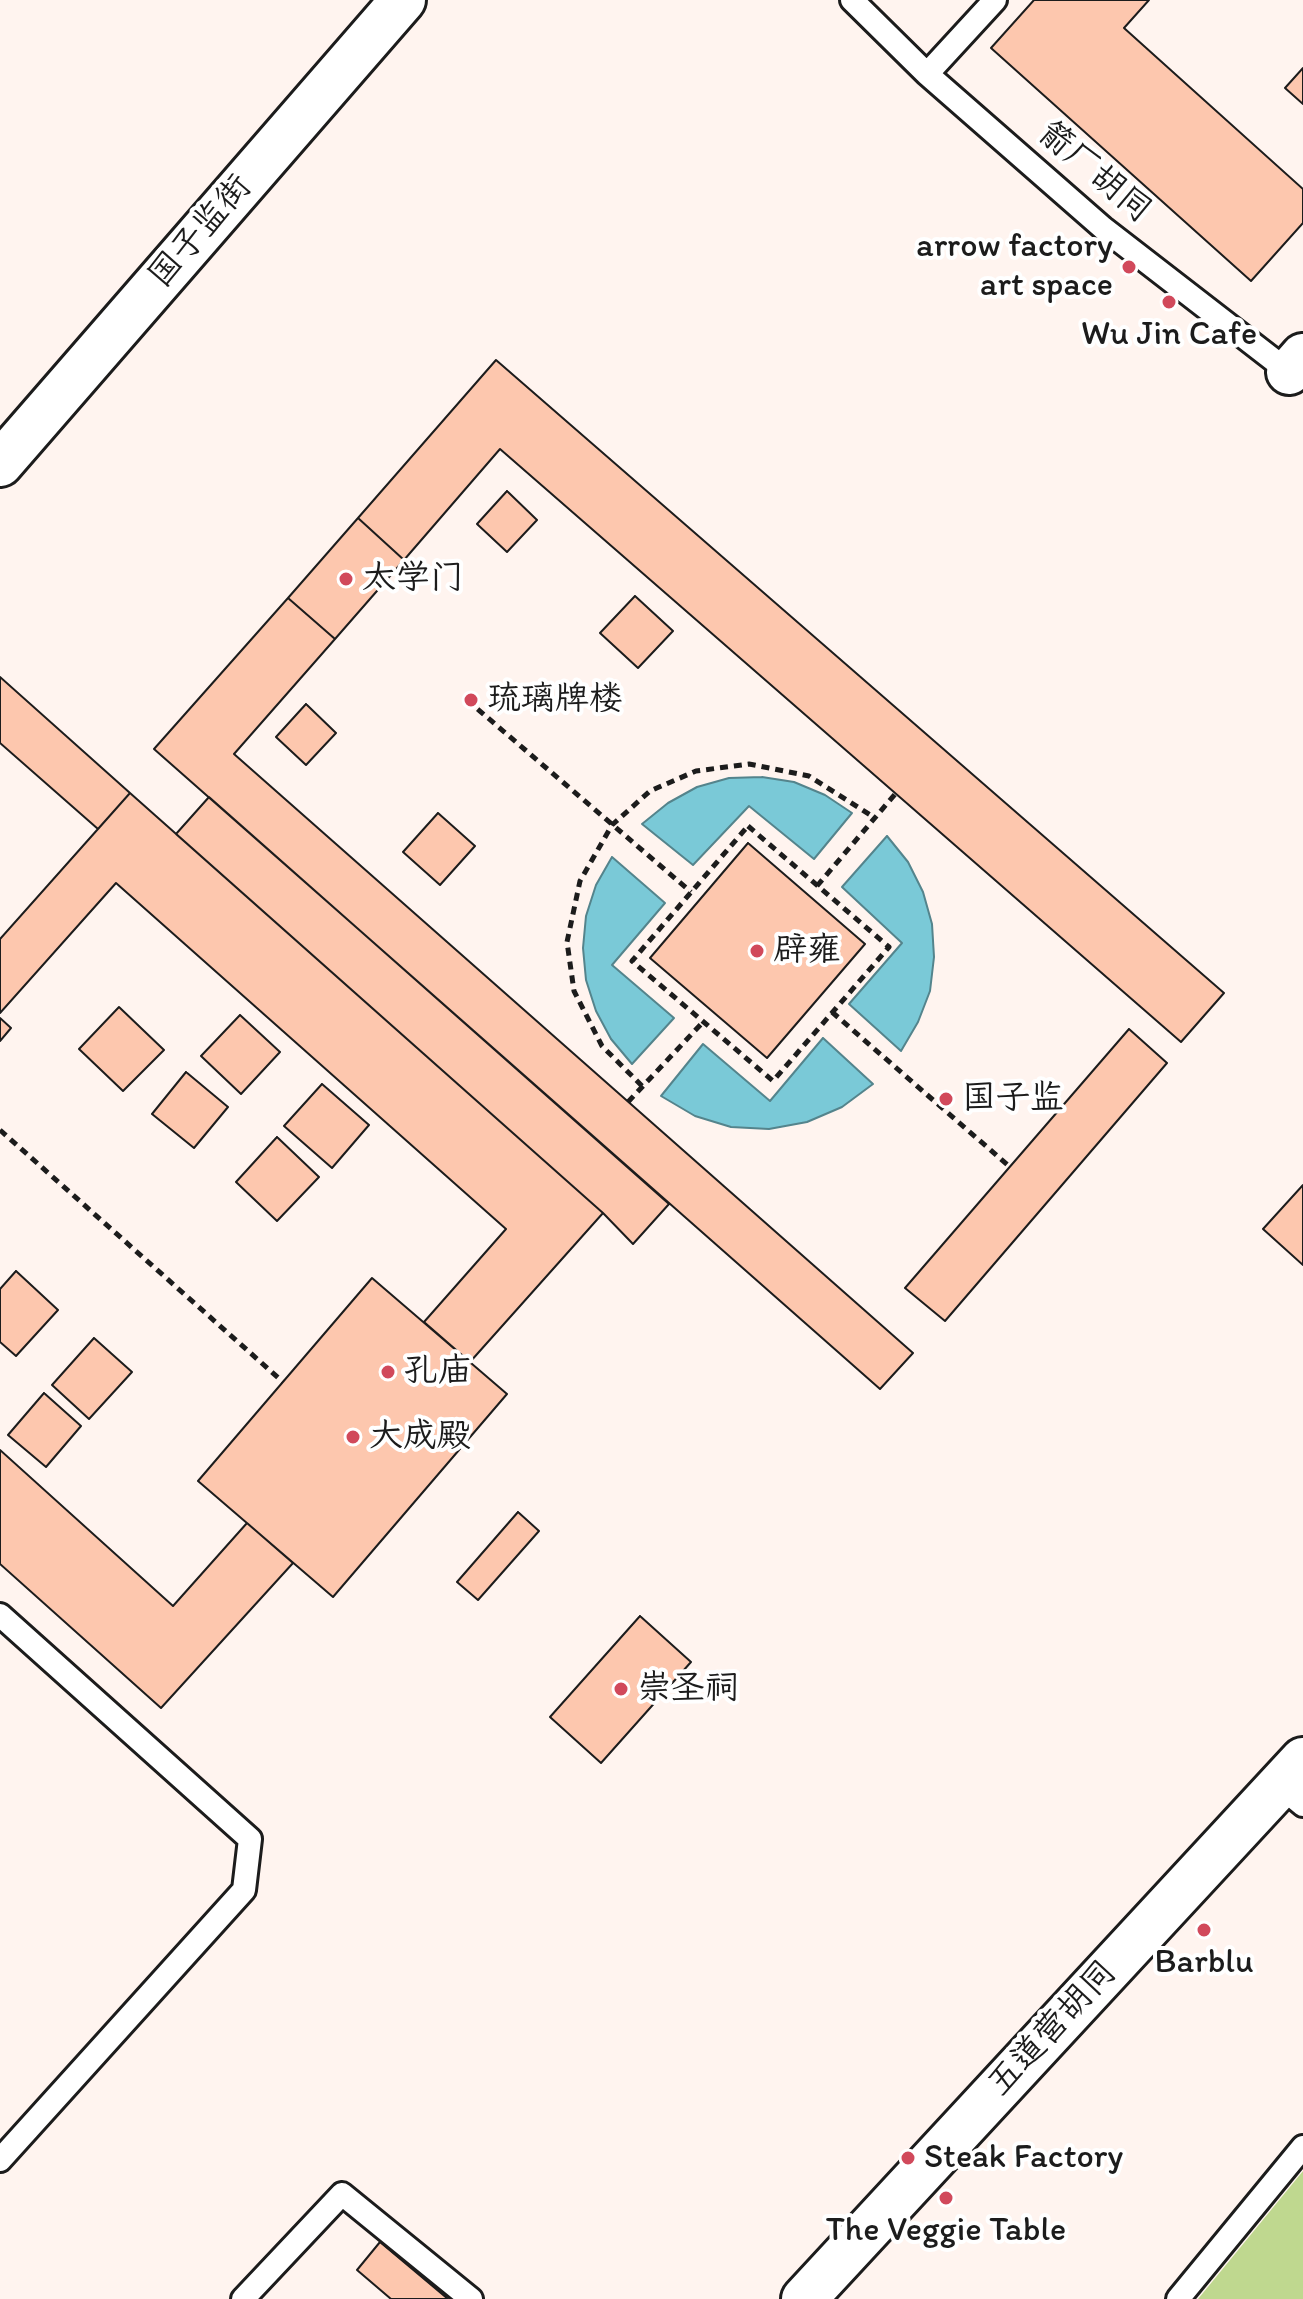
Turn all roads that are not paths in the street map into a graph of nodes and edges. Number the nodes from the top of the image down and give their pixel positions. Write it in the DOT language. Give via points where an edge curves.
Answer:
graph roads {
  1 [pos="403,0"];
  2 [pos="852,0"];
  3 [pos="995,0"];
  4 [pos="927,74"];
  5 [pos="1298,371"];
  6 [pos="0,464"];
  7 [pos="0,1615"];
  8 [pos="1295,1784"];
  9 [pos="1303,2147"];
  10 [pos="0,2160"];
  11 [pos="243,2299"];
  12 [pos="471,2299"];
  13 [pos="804,2299"];
  14 [pos="1178,2299"];
  1 -- 6 [label="street, 国子监街"];
  2 -- 4 [label="lane, 箭厂胡同"];
  3 -- 4 [label="lane"];
  4 -- 5 [label="lane, 箭厂胡同" via="1103,228"];
  7 -- 10 [label="lane" via="250,1839 244,1890"];
  8 -- 13 [label="street, 五道营胡同"];
  9 -- 14 [label="lane"];
  11 -- 12 [label="lane" via="342,2194"];
}
